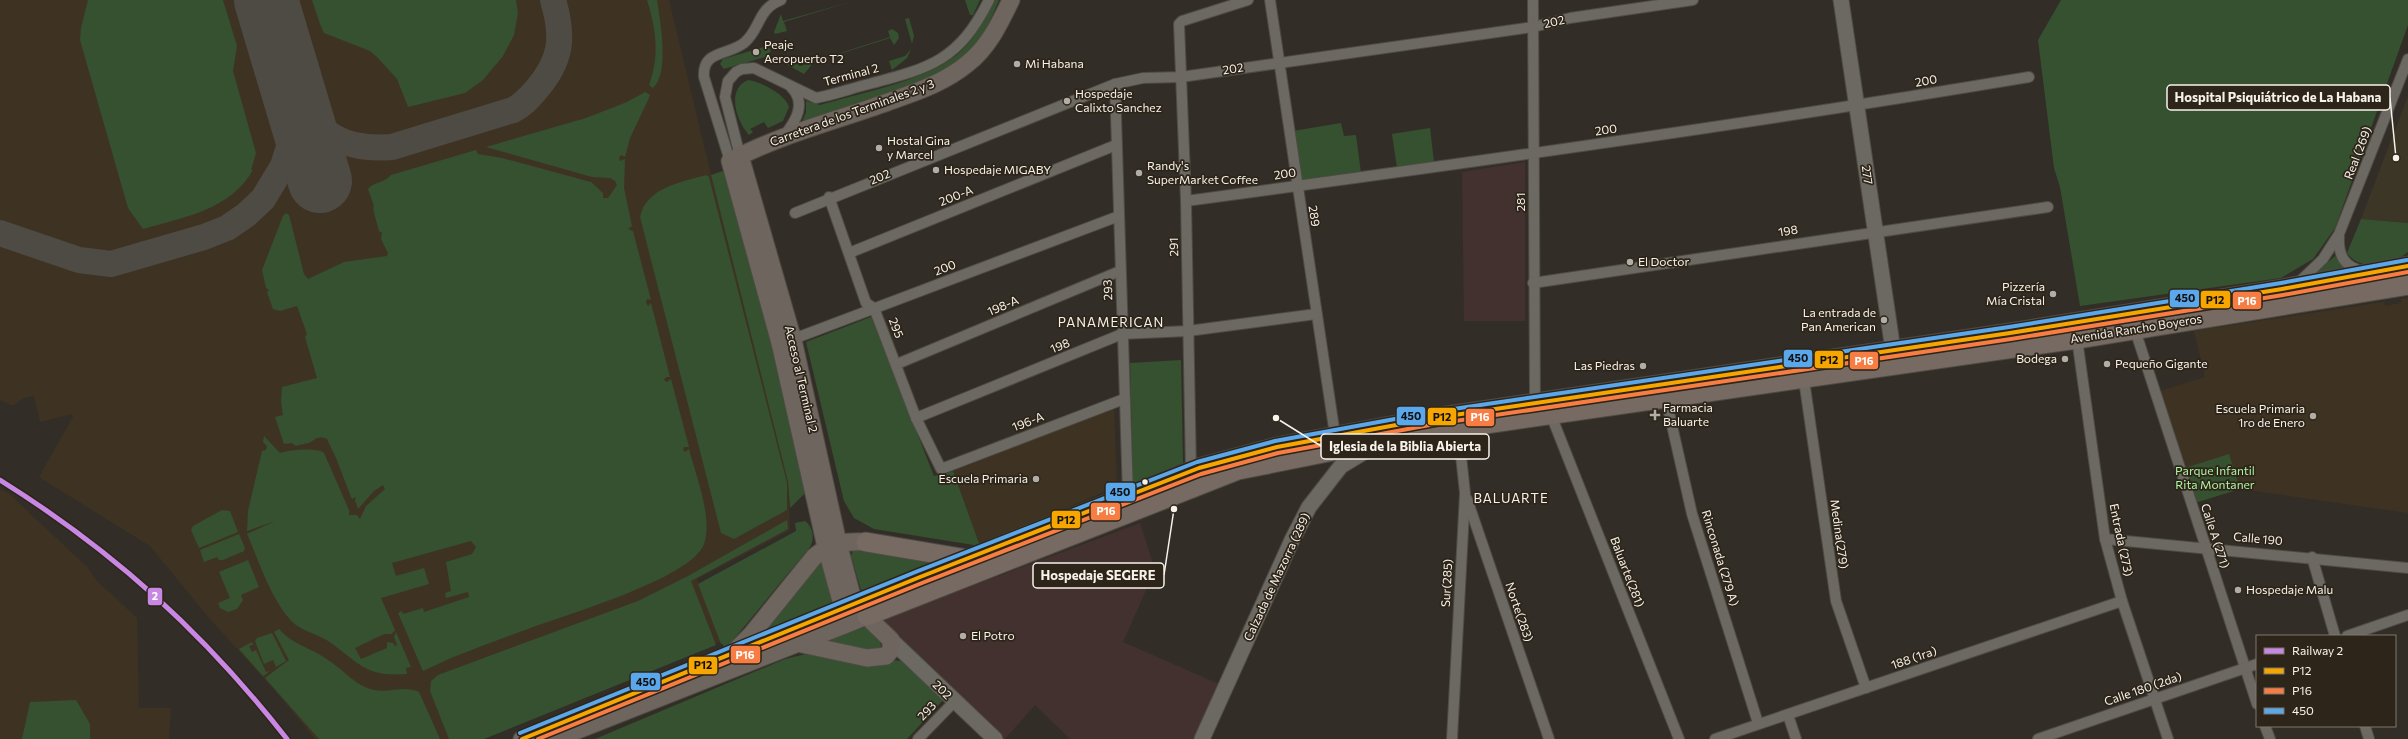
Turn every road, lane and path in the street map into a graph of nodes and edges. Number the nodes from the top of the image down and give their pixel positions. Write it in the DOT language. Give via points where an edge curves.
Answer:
graph roads {
  1 [pos="781,0"];
  2 [pos="989,0"];
  3 [pos="1011,0"];
  4 [pos="1248,0"];
  5 [pos="1270,0"];
  6 [pos="1533,0"];
  7 [pos="1693,0"];
  8 [pos="1841,0"];
  9 [pos="1534,27"];
  10 [pos="2408,59"];
  11 [pos="1278,62"];
  12 [pos="1181,77"];
  13 [pos="2029,77"];
  14 [pos="1115,84"];
  15 [pos="789,86"];
  16 [pos="1857,106"];
  17 [pos="783,138"];
  18 [pos="1116,144"];
  19 [pos="1534,154"];
  20 [pos="735,158"];
  21 [pos="1296,186"];
  22 [pos="829,197"];
  23 [pos="1186,201"];
  24 [pos="2048,207"];
  25 [pos="795,213"];
  26 [pos="1119,216"];
  27 [pos="1875,231"];
  28 [pos="2339,234"];
  29 [pos="849,253"];
  30 [pos="2404,265"];
  31 [pos="1120,271"];
  32 [pos="2375,272"];
  33 [pos="1533,283"];
  34 [pos="2408,285"];
  35 [pos="2282,289"];
  36 [pos="874,308"];
  37 [pos="1316,314"];
  38 [pos="2135,330"];
  39 [pos="1188,331"];
  40 [pos="1122,334"];
  41 [pos="2076,339"];
  42 [pos="787,341"];
  43 [pos="1893,350"];
  44 [pos="897,364"];
  45 [pos="1804,380"];
  46 [pos="1124,399"];
  47 [pos="1666,399"];
  48 [pos="1535,403"];
  49 [pos="1551,415"];
  50 [pos="916,418"];
  51 [pos="1458,428"];
  52 [pos="1335,435"];
  53 [pos="1383,441"];
  54 [pos="940,469"];
  55 [pos="1191,472"];
  56 [pos="1465,493"];
  57 [pos="1128,496"];
  58 [pos="833,520"];
  59 [pos="2105,539"];
  60 [pos="866,542"];
  61 [pos="832,545"];
  62 [pos="2205,547"];
  63 [pos="2312,557"];
  64 [pos="968,559"];
  65 [pos="2408,568"];
  66 [pos="2122,601"];
  67 [pos="855,610"];
  68 [pos="2408,615"];
  69 [pos="2335,635"];
  70 [pos="2350,635"];
  71 [pos="796,643"];
  72 [pos="890,647"];
  73 [pos="726,657"];
  74 [pos="2256,664"];
  75 [pos="2244,668"];
  76 [pos="1866,688"];
  77 [pos="2154,698"];
  78 [pos="2256,701"];
  79 [pos="954,702"];
  80 [pos="1788,715"];
  81 [pos="1758,723"];
  82 [pos="2265,727"];
  83 [pos="2365,727"];
  84 [pos="1718,738"];
  85 [pos="522,739"];
  86 [pos="555,739"];
  87 [pos="918,739"];
  88 [pos="995,739"];
  89 [pos="1202,739"];
  90 [pos="1452,739"];
  91 [pos="1549,739"];
  92 [pos="1679,739"];
  93 [pos="1796,739"];
  94 [pos="2038,739"];
  95 [pos="2168,739"];
  96 [pos="2270,739"];
  97 [pos="2369,739"];
  1 -- 20 [label="street" via="767,7 744,42 707,60 703,66 704,77"];
  2 -- 15 [label="street, Terminal 2" via="968,37 954,50 929,66 816,98"];
  3 -- 17 [label="main road, Carretera de los Terminales 2 y 3" via="997,29 983,48 968,64 948,77 922,89"];
  4 -- 12 [label="street, 291" via="1181,22"];
  5 -- 11 [label="street, 289"];
  6 -- 9 [label="street, 281"];
  7 -- 9 [label="street, 202" via="1570,18"];
  8 -- 16 [label="street, 277"];
  9 -- 11 [label="street, 202"];
  9 -- 19 [label="street, 281"];
  10 -- 28 [label="street, Real (269)"];
  11 -- 12 [label="street, 202"];
  11 -- 21 [label="street, 289"];
  12 -- 14 [label="street, 202" via="1143,78"];
  12 -- 23 [label="street, 291"];
  13 -- 16 [label="street, 200"];
  14 -- 18 [label="street, 293"];
  14 -- 22 [label="street, 202"];
  15 -- 17 [label="street" via="798,97 799,108 794,122"];
  15 -- 20 [label="street, Terminal 2" via="754,68 742,69 731,76 725,97"];
  16 -- 19 [label="street, 200"];
  16 -- 27 [label="street, 277"];
  17 -- 20 [label="main road, Carretera de los Terminales 2 y 3"];
  18 -- 26 [label="street, 293"];
  18 -- 29 [label="street, 200-A"];
  19 -- 21 [label="street, 200"];
  19 -- 33 [label="street, 281"];
  20 -- 42 [label="main road, Acceso al Terminal 2"];
  21 -- 23 [label="street, 200"];
  21 -- 37 [label="street, 289"];
  22 -- 25 [label="street, 202"];
  22 -- 29 [label="street, 295"];
  23 -- 39 [label="street, 291"];
  24 -- 27 [label="street, 198"];
  26 -- 31 [label="street, 293"];
  26 -- 36 [label="street, 200"];
  27 -- 33 [label="street, 198"];
  27 -- 43 [label="street, 277"];
  28 -- 32 [label="street, Real (269)" via="2339,253 2343,261 2356,270"];
  28 -- 35 [label="street, Real (269)" via="2331,249 2314,269 2302,280"];
  29 -- 36 [label="street, 295" via="866,303"];
  30 -- 32 [label="highway, Avenida Rancho Boyeros"];
  31 -- 40 [label="street, 293"];
  31 -- 44 [label="street, 198-A"];
  32 -- 35 [label="highway, Avenida Rancho Boyeros"];
  33 -- 48 [label="street, 281"];
  34 -- 38 [label="highway, Avenida Rancho Boyeros"];
  35 -- 43 [label="highway, Avenida Rancho Boyeros"];
  36 -- 42 [label="street, 200"];
  36 -- 44 [label="street, 295"];
  37 -- 39 [label="street, 198"];
  37 -- 52 [label="street, 289"];
  38 -- 41 [label="highway, Avenida Rancho Boyeros"];
  38 -- 62 [label="street, Calle A (271)"];
  39 -- 40 [label="street, 198"];
  39 -- 55 [label="street, 291"];
  40 -- 46 [label="street, 293"];
  40 -- 50 [label="street, 198"];
  41 -- 45 [label="highway, Avenida Rancho Boyeros"];
  41 -- 59 [label="street, Entrada (273)"];
  42 -- 58 [label="main road, Acceso al Terminal 2"];
  42 -- 61 [label="main road, Acceso al Terminal 2"];
  43 -- 48 [label="highway, Avenida Rancho Boyeros"];
  44 -- 50 [label="street, 295"];
  45 -- 47 [label="highway, Avenida Rancho Boyeros"];
  45 -- 76 [label="street, Medina(279)" via="1836,601"];
  46 -- 54 [label="street, 196-A"];
  46 -- 57 [label="street, 293"];
  47 -- 49 [label="highway, Avenida Rancho Boyeros"];
  47 -- 81 [label="street, Rinconada (279 A)" via="1692,514"];
  48 -- 52 [label="highway, Avenida Rancho Boyeros"];
  49 -- 51 [label="highway, Avenida Rancho Boyeros"];
  49 -- 92 [label="street, Baluarte(281)"];
  50 -- 54 [label="street, 295"];
  51 -- 53 [label="highway, Avenida Rancho Boyeros"];
  51 -- 56 [label="street, Sur(285)"];
  52 -- 55 [label="highway, Avenida Rancho Boyeros" via="1232,458"];
  53 -- 67 [label="highway, Avenida Rancho Boyeros" via="1238,470"];
  53 -- 89 [label="street, Calzada de Mazorra (289)" via="1341,466 1309,507"];
  55 -- 57 [label="highway, Avenida Rancho Boyeros"];
  56 -- 90 [label="street, Sur(285)"];
  56 -- 91 [label="street, Norte(283)"];
  57 -- 64 [label="highway, Avenida Rancho Boyeros"];
  58 -- 60 [label="main road" via="846,532"];
  58 -- 61 [label="main road, Acceso al Terminal 2"];
  59 -- 62 [label="street, Calle 190"];
  59 -- 66 [label="street, Entrada (273)"];
  60 -- 61 [label="main road"];
  60 -- 64 [label="highway"];
  61 -- 67 [label="main road, Acceso al Terminal 2"];
  61 -- 73 [label="main road" via="814,557 751,635"];
  62 -- 63 [label="street, Calle 190"];
  62 -- 75 [label="street, Calle A (271)"];
  63 -- 65 [label="street, Calle 190"];
  63 -- 69 [label="street"];
  64 -- 67 [label="highway, Avenida Rancho Boyeros"];
  66 -- 76 [label="street, 188 (1ra)"];
  66 -- 77 [label="street, Entrada (273)"];
  67 -- 71 [label="main road, Avenida Rancho Boyeros"];
  67 -- 72 [label="main road"];
  67 -- 73 [label="main road, Avenida Rancho Boyeros"];
  68 -- 70 [label="street"];
  71 -- 72 [label="main road" via="867,658 881,658"];
  71 -- 86 [label="main road, Avenida Rancho Boyeros"];
  72 -- 79 [label="street, 202" via="910,659"];
  73 -- 85 [label="main road, Avenida Rancho Boyeros"];
  74 -- 75 [label="street, Calle 180 (2da)"];
  75 -- 77 [label="street, Calle 180 (2da)"];
  75 -- 78 [label="street, Calle A (271)"];
  76 -- 80 [label="street, 188 (1ra)"];
  77 -- 94 [label="street, Calle 180 (2da)"];
  77 -- 95 [label="street, Entrada (273)"];
  79 -- 87 [label="street, 293"];
  79 -- 88 [label="street, 202"];
  80 -- 81 [label="street, 188 (1ra)"];
  80 -- 93 [label="street"];
  81 -- 84 [label="street, 188 (1ra)"];
  82 -- 96 [label="street"];
  83 -- 97 [label="street"];
}
